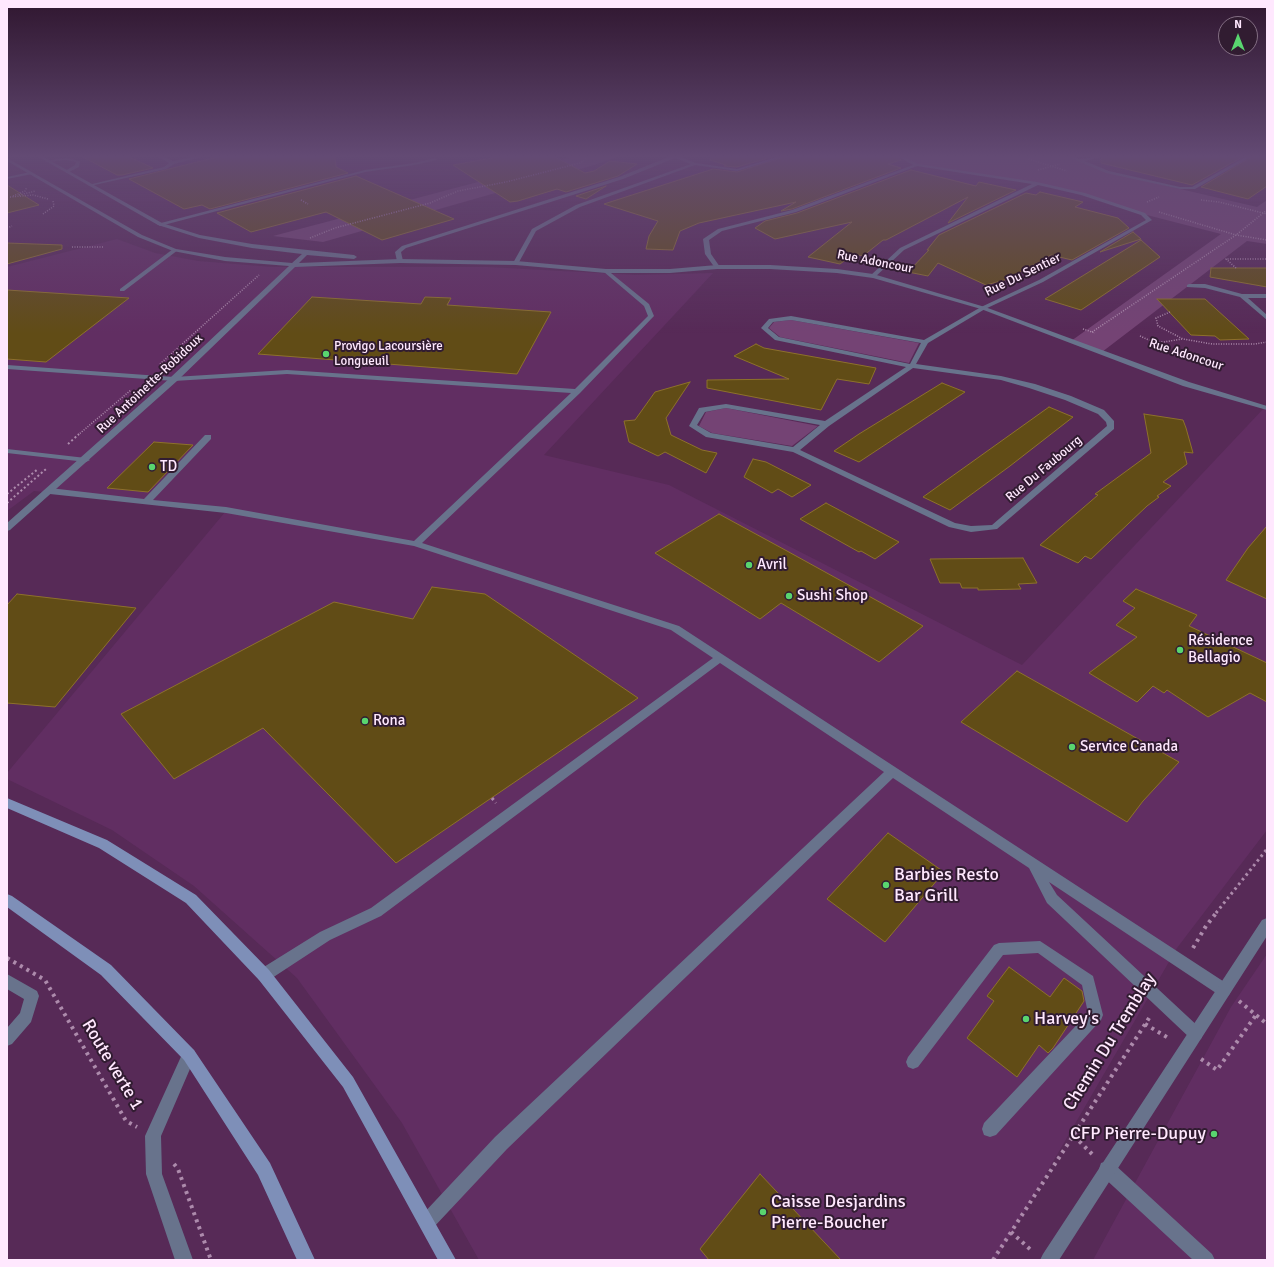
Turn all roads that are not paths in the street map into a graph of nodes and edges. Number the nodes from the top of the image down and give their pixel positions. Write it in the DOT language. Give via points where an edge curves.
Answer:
graph roads {
  1 [pos="103,215"];
  2 [pos="144,215"];
  3 [pos="194,215"];
  4 [pos="502,215"];
  5 [pos="561,215"];
  6 [pos="781,215"];
  7 [pos="972,215"];
  8 [pos="1144,215"];
  9 [pos="160,224"];
  10 [pos="175,250"];
  11 [pos="306,253"];
  12 [pos="400,261"];
  13 [pos="516,263"];
  14 [pos="293,265"];
  15 [pos="717,267"];
  16 [pos="606,270"];
  17 [pos="873,276"];
  18 [pos="1189,286"];
  19 [pos="122,290"];
  20 [pos="1242,296"];
  21 [pos="1267,296"];
  22 [pos="983,308"];
  23 [pos="1267,318"];
  24 [pos="925,342"];
  25 [pos="912,366"];
  26 [pos="7,367"];
  27 [pos="174,380"];
  28 [pos="577,391"];
  29 [pos="1267,408"];
  30 [pos="826,424"];
  31 [pos="208,437"];
  32 [pos="795,450"];
  33 [pos="7,451"];
  34 [pos="86,460"];
  35 [pos="50,491"];
  36 [pos="146,502"];
  37 [pos="7,528"];
  38 [pos="416,544"];
  39 [pos="720,658"];
  40 [pos="892,771"];
  41 [pos="7,803"];
  42 [pos="1032,863"];
  43 [pos="7,900"];
  44 [pos="1267,924"];
  45 [pos="264,975"];
  46 [pos="7,981"];
  47 [pos="1224,990"];
  48 [pos="1196,1034"];
  49 [pos="7,1039"];
  50 [pos="189,1055"];
  51 [pos="913,1062"];
  52 [pos="990,1129"];
  53 [pos="1108,1169"];
  54 [pos="427,1222"];
  55 [pos="1043,1258"];
  56 [pos="184,1260"];
  57 [pos="306,1260"];
  58 [pos="448,1260"];
  59 [pos="1206,1260"];
  1 -- 10 [label="street, Rue Adoncour" via="140,236"];
  2 -- 9 [label="street, Rue Adoncour"];
  3 -- 9 [label="street"];
  4 -- 12 [label="street" via="404,247 398,252"];
  5 -- 13 [label="street" via="534,230"];
  6 -- 15 [label="street" via="720,230 706,239 708,254"];
  7 -- 17 [label="street" via="902,250"];
  8 -- 22 [label="street, Rue Du Sentier" via="1148,220 1041,281"];
  9 -- 11 [label="street, Rue Adoncour" via="199,236"];
  10 -- 14 [label="street, Rue Adoncour" via="225,259"];
  10 -- 19 [label="street"];
  11 -- 12 [label="street, Rue Adoncour"];
  11 -- 14 [label="street, Rue Antoinette-Robidoux"];
  12 -- 13 [label="street, Rue Adoncour"];
  12 -- 14 [label="street, Rue Adoncour"];
  13 -- 16 [label="street, Rue Adoncour"];
  14 -- 27 [label="street, Rue Antoinette-Robidoux"];
  15 -- 16 [label="street, Rue Adoncour" via="670,271"];
  15 -- 17 [label="street, Rue Adoncour" via="803,268"];
  16 -- 28 [label="street" via="646,305 651,316"];
  17 -- 22 [label="street, Rue Adoncour"];
  18 -- 20 [label="street" via="1205,286"];
  20 -- 21 [label="street"];
  20 -- 23 [label="street"];
  22 -- 24 [label="street"];
  22 -- 29 [label="street, Rue Adoncour" via="1186,384"];
  24 -- 25 [label="street"];
  24 -- 25 [label="street, Rue Du Faubourg" via="791,318 771,320 764,328 777,339"];
  25 -- 30 [label="street"];
  25 -- 32 [label="street, Rue Du Faubourg" via="1001,378 1032,386 1101,412 1110,421 1111,427 994,527 971,529 952,525"];
  26 -- 27 [label="street"];
  27 -- 28 [label="street" via="287,372"];
  27 -- 34 [label="street, Rue Antoinette-Robidoux"];
  28 -- 38 [label="street"];
  30 -- 32 [label="street"];
  30 -- 32 [label="street, Rue Du Faubourg" via="726,406 702,410 693,426 709,435"];
  31 -- 36 [label="street"];
  33 -- 34 [label="street"];
  34 -- 35 [label="street, Rue Antoinette-Robidoux"];
  35 -- 36 [label="street"];
  35 -- 37 [label="street, Rue Antoinette-Robidoux"];
  36 -- 38 [label="street" via="226,510"];
  38 -- 39 [label="street" via="675,628"];
  39 -- 40 [label="street"];
  39 -- 45 [label="street" via="376,912 325,936"];
  40 -- 42 [label="street"];
  40 -- 54 [label="street" via="501,1143"];
  41 -- 45 [label="main road" via="103,844 191,900"];
  42 -- 47 [label="street"];
  42 -- 48 [label="street" via="1052,899"];
  43 -- 50 [label="main road" via="106,970"];
  44 -- 47 [label="street"];
  45 -- 54 [label="main road" via="348,1082"];
  46 -- 49 [label="street" via="32,996 26,1017"];
  47 -- 48 [label="street"];
  48 -- 53 [label="street"];
  50 -- 56 [label="street" via="153,1136 154,1174"];
  50 -- 57 [label="main road" via="264,1168"];
  51 -- 52 [label="street" via="999,949 1040,947 1088,981 1096,1015"];
  53 -- 55 [label="street"];
  53 -- 59 [label="street"];
  54 -- 58 [label="main road"];
}
